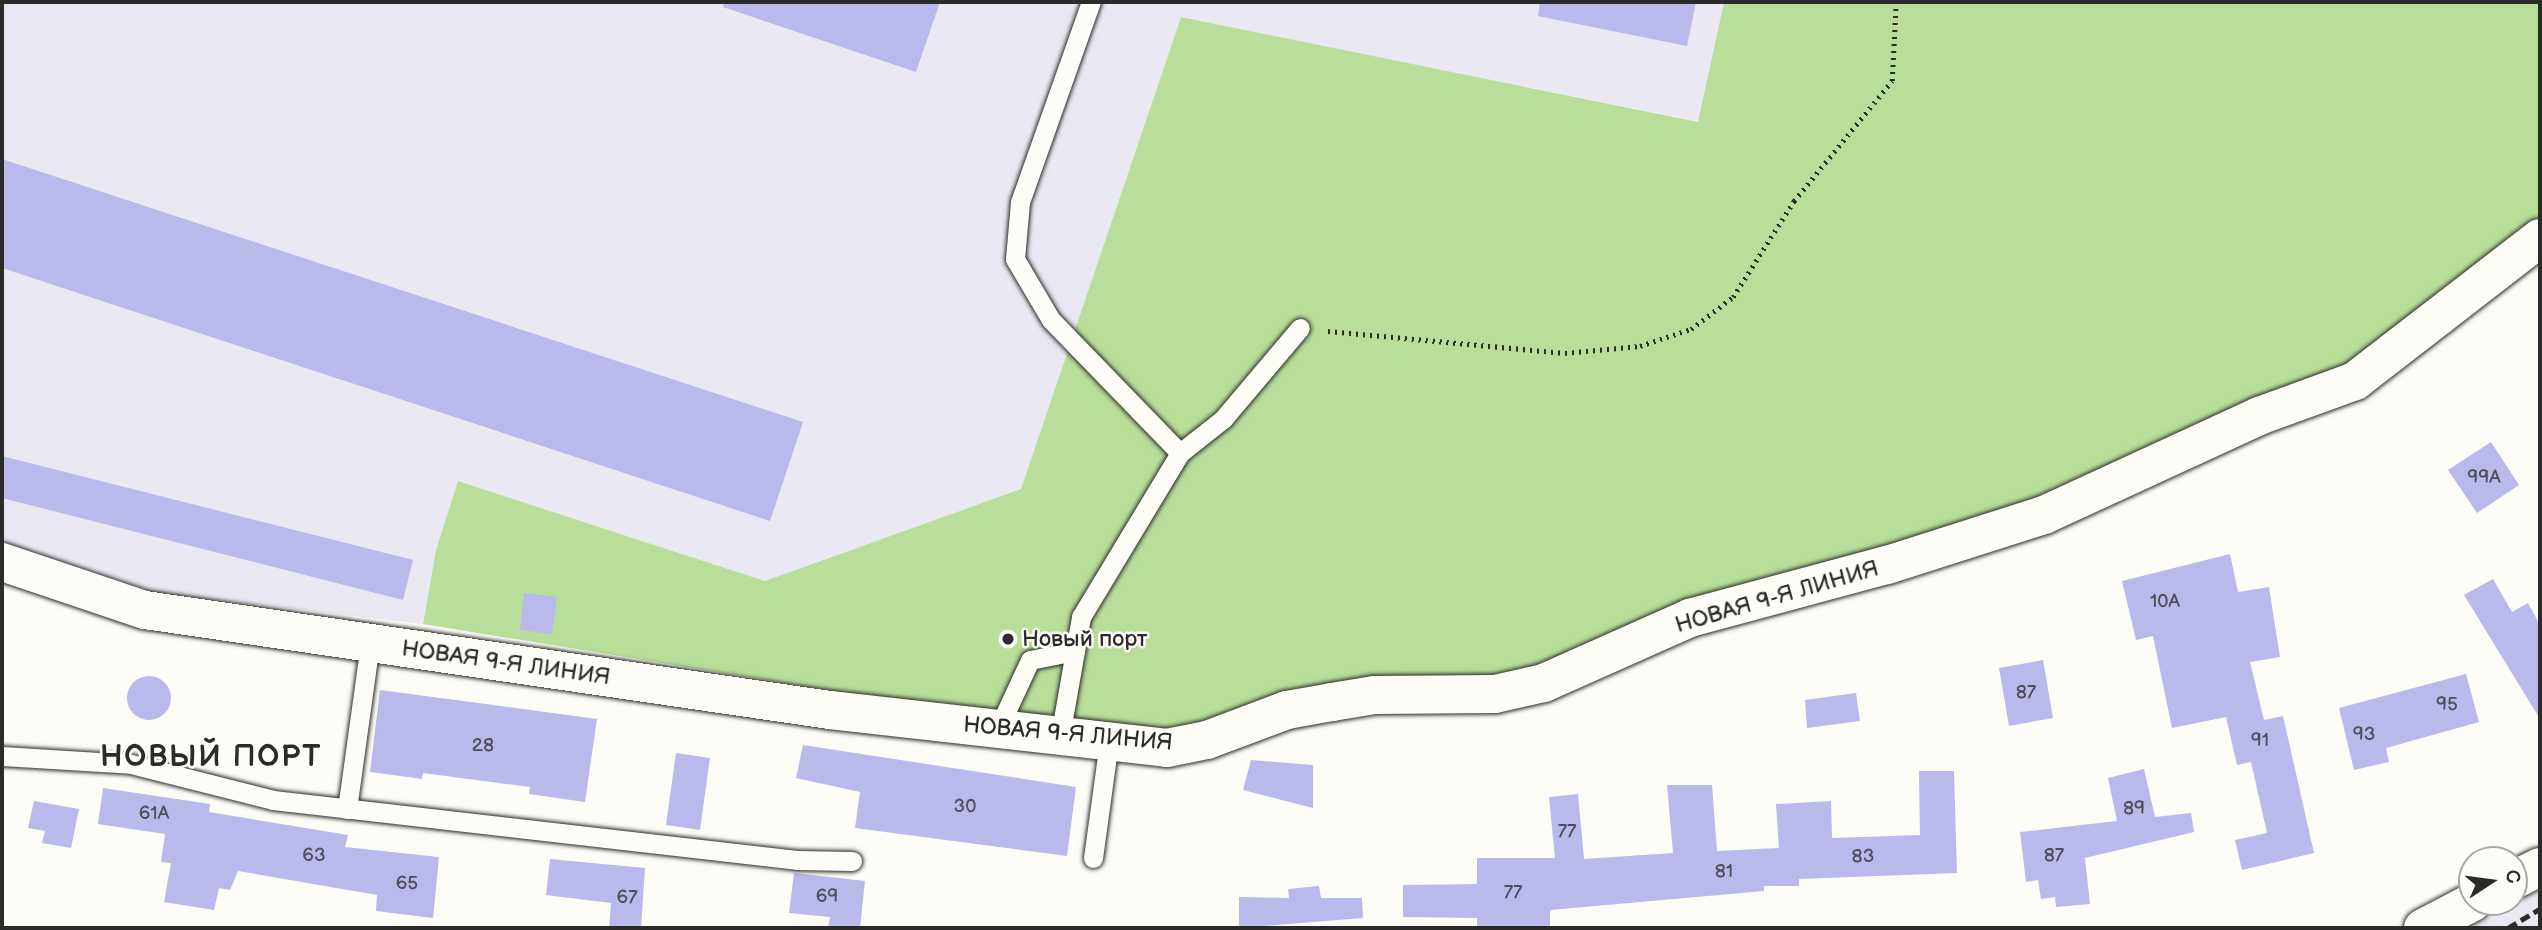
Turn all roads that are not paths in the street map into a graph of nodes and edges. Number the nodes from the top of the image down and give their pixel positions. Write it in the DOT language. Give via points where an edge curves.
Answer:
graph roads {
  1 [pos="1091,2"];
  2 [pos="2540,238"];
  3 [pos="1300,328"];
  4 [pos="1180,453"];
  5 [pos="2,562"];
  6 [pos="370,643"];
  7 [pos="1075,651"];
  8 [pos="998,729"];
  9 [pos="1060,736"];
  10 [pos="1109,741"];
  11 [pos="2,756"];
  12 [pos="347,809"];
  13 [pos="1093,858"];
  14 [pos="852,861"];
  15 [pos="2458,910"];
  16 [pos="2423,928"];
  1 -- 4 [label="lane" via="1020,202 1015,260 1051,320"];
  2 -- 10 [label="street, НОВАЯ 9-Я ЛИНИЯ" via="2355,381 2259,416 2044,515 1887,565 1690,618 1544,683 1495,694 1374,695 1332,702 1287,710 1167,748"];
  3 -- 4 [label="lane" via="1223,419"];
  4 -- 7 [label="lane" via="1081,617"];
  5 -- 6 [label="street, НОВАЯ 9-Я ЛИНИЯ" via="145,610"];
  6 -- 8 [label="street, НОВАЯ 9-Я ЛИНИЯ" via="830,710"];
  6 -- 12 [label="lane"];
  7 -- 8 [label="lane" via="1030,660"];
  7 -- 9 [label="lane"];
  8 -- 9 [label="street, НОВАЯ 9-Я ЛИНИЯ"];
  9 -- 10 [label="street, НОВАЯ 9-Я ЛИНИЯ"];
  10 -- 13 [label="lane"];
  11 -- 12 [label="lane" via="131,764 273,800"];
  12 -- 14 [label="lane" via="797,860"];
  15 -- 16 [label="street"];
}
